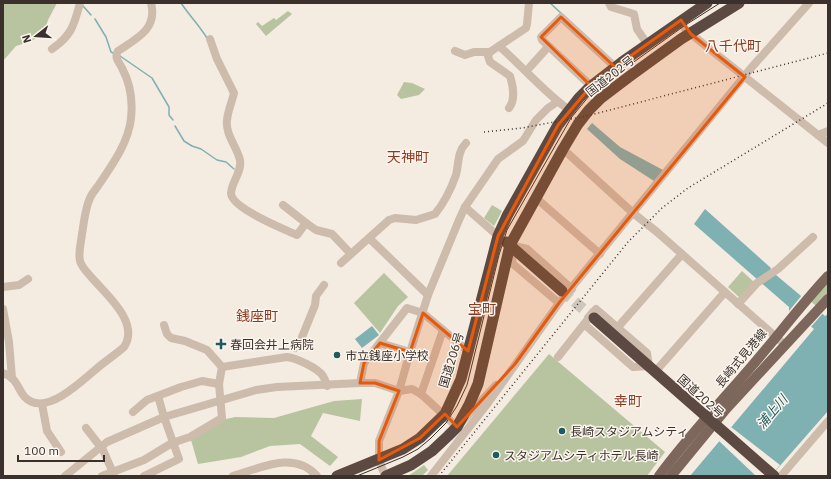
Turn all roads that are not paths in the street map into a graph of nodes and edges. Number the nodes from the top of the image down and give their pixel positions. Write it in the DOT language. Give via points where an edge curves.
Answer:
graph roads {
  1 [pos="80,3"];
  2 [pos="151,3"];
  3 [pos="529,3"];
  4 [pos="609,3"];
  5 [pos="708,3"];
  6 [pos="739,3"];
  7 [pos="809,3"];
  8 [pos="681,20"];
  9 [pos="691,34"];
  10 [pos="210,39"];
  11 [pos="648,45"];
  12 [pos="500,46"];
  13 [pos="548,46"];
  14 [pos="52,49"];
  15 [pos="456,51"];
  16 [pos="490,52"];
  17 [pos="530,67"];
  18 [pos="615,67"];
  19 [pos="745,77"];
  20 [pos="591,86"];
  21 [pos="557,102"];
  22 [pos="509,108"];
  23 [pos="569,110"];
  24 [pos="828,132"];
  25 [pos="818,135"];
  26 [pos="466,143"];
  27 [pos="828,143"];
  28 [pos="563,149"];
  29 [pos="536,198"];
  30 [pos="283,205"];
  31 [pos="465,207"];
  32 [pos="633,213"];
  33 [pos="306,223"];
  34 [pos="498,236"];
  35 [pos="813,237"];
  36 [pos="369,238"];
  37 [pos="510,246"];
  38 [pos="351,254"];
  39 [pos="600,254"];
  40 [pos="682,254"];
  41 [pos="341,263"];
  42 [pos="828,276"];
  43 [pos="28,279"];
  44 [pos="324,284"];
  45 [pos="3,287"];
  46 [pos="567,290"];
  47 [pos="725,292"];
  48 [pos="428,295"];
  49 [pos="828,298"];
  50 [pos="559,303"];
  51 [pos="738,304"];
  52 [pos="3,309"];
  53 [pos="423,313"];
  54 [pos="594,318"];
  55 [pos="584,324"];
  56 [pos="164,325"];
  57 [pos="618,328"];
  58 [pos="443,330"];
  59 [pos="776,337"];
  60 [pos="380,343"];
  61 [pos="785,345"];
  62 [pos="295,348"];
  63 [pos="468,351"];
  64 [pos="410,352"];
  65 [pos="558,357"];
  66 [pos="515,364"];
  67 [pos="222,367"];
  68 [pos="652,369"];
  69 [pos="3,373"];
  70 [pos="12,378"];
  71 [pos="360,383"];
  72 [pos="218,384"];
  73 [pos="327,386"];
  74 [pos="399,391"];
  75 [pos="421,394"];
  76 [pos="158,396"];
  77 [pos="219,401"];
  78 [pos="42,404"];
  79 [pos="133,412"];
  80 [pos="445,414"];
  81 [pos="164,418"];
  82 [pos="710,421"];
  83 [pos="828,421"];
  84 [pos="457,427"];
  85 [pos="86,428"];
  86 [pos="821,429"];
  87 [pos="828,435"];
  88 [pos="172,443"];
  89 [pos="100,446"];
  90 [pos="61,452"];
  91 [pos="379,460"];
  92 [pos="353,473"];
  93 [pos="69,474"];
  94 [pos="113,474"];
  95 [pos="102,476"];
  96 [pos="144,476"];
  97 [pos="233,476"];
  98 [pos="317,476"];
  99 [pos="337,476"];
  100 [pos="385,476"];
  101 [pos="431,476"];
  102 [pos="659,476"];
  103 [pos="671,476"];
  104 [pos="775,476"];
  1 -- 14 [label="street" via="69,34"];
  2 -- 78 [label="street" via="153,14 146,31 116,54 129,84 132,105 129,127 118,155 89,199 79,253 83,267 125,320 128,340 124,347 75,388"];
  3 -- 12 [label="street" via="526,28"];
  4 -- 11 [label="street" via="611,7 634,14 637,29"];
  5 -- 8 [label="highway, 国道202号"];
  6 -- 9 [label="highway, 国道202号"];
  7 -- 19 [label="street"];
  8 -- 9 [label="street"];
  8 -- 11 [label="highway, 国道202号"];
  9 -- 19 [label="street"];
  9 -- 28 [label="highway, 国道202号" via="601,98 578,124"];
  10 -- 33 [label="street" via="234,93 226,120 238,152 240,167 232,188 233,198 263,220 297,235"];
  11 -- 18 [label="highway, 国道202号"];
  12 -- 16 [label="street"];
  12 -- 21 [label="street"];
  13 -- 17 [label="street"];
  13 -- 18 [label="street" via="541,37 560,17"];
  13 -- 20 [label="street"];
  15 -- 16 [label="street" via="465,55"];
  16 -- 22 [label="street" via="490,62 510,76 513,95"];
  18 -- 20 [label="highway, 国道202号"];
  19 -- 25 [label="street"];
  19 -- 32 [label="street"];
  20 -- 23 [label="highway, 国道202号"];
  21 -- 23 [label="street"];
  21 -- 31 [label="street" via="536,120 522,141 498,159"];
  23 -- 34 [label="highway, 国道202号" via="558,125"];
  24 -- 25 [label="street"];
  25 -- 27 [label="street"];
  26 -- 36 [label="street" via="459,152 459,163 452,186 435,214 416,220 392,219"];
  28 -- 29 [label="highway, 国道202号"];
  28 -- 32 [label="street"];
  29 -- 37 [label="highway, 国道202号"];
  29 -- 39 [label="street"];
  30 -- 33 [label="street"];
  31 -- 34 [label="street"];
  31 -- 48 [label="street"];
  32 -- 39 [label="street"];
  32 -- 40 [label="street"];
  33 -- 38 [label="street" via="316,230 332,234"];
  34 -- 37 [label="highway"];
  34 -- 63 [label="highway, 国道206号"];
  35 -- 51 [label="street" via="778,269 757,283"];
  36 -- 38 [label="street"];
  36 -- 48 [label="street"];
  37 -- 46 [label="highway"];
  37 -- 50 [label="street" via="513,264"];
  37 -- 84 [label="highway" via="478,384"];
  38 -- 41 [label="street"];
  39 -- 46 [label="street"];
  40 -- 47 [label="street"];
  40 -- 57 [label="street"];
  42 -- 59 [label="main road, 長崎式見港線"];
  43 -- 45 [label="street" via="19,285"];
  44 -- 62 [label="street" via="316,296 315,305 300,342"];
  46 -- 50 [label="street"];
  47 -- 51 [label="street"];
  47 -- 68 [label="street"];
  48 -- 53 [label="street"];
  49 -- 61 [label="main road, 長崎式見港線"];
  50 -- 66 [label="street"];
  51 -- 59 [label="street"];
  52 -- 70 [label="street"];
  53 -- 58 [label="street"];
  53 -- 60 [label="street" via="407,308"];
  53 -- 64 [label="street"];
  54 -- 68 [label="highway, 国道202号"];
  55 -- 57 [label="street" via="596,309"];
  55 -- 65 [label="street"];
  55 -- 68 [label="street" via="633,367"];
  56 -- 67 [label="street" via="171,338 207,350"];
  57 -- 68 [label="street" via="647,353"];
  58 -- 63 [label="street"];
  58 -- 75 [label="street"];
  59 -- 61 [label="street"];
  59 -- 82 [label="main road, 長崎式見港線"];
  60 -- 64 [label="street"];
  60 -- 71 [label="street" via="364,363"];
  61 -- 82 [label="main road, 長崎式見港線"];
  63 -- 80 [label="highway, 国道206号" via="461,379"];
  64 -- 74 [label="street"];
  66 -- 84 [label="street"];
  66 -- 101 [label="street"];
  67 -- 72 [label="street"];
  67 -- 73 [label="street" via="295,358 319,372"];
  68 -- 82 [label="highway, 国道202号"];
  69 -- 70 [label="street"];
  70 -- 78 [label="street" via="27,399"];
  71 -- 73 [label="street"];
  71 -- 74 [label="street" via="375,383"];
  72 -- 76 [label="street" via="202,381"];
  72 -- 77 [label="street"];
  73 -- 77 [label="street" via="277,387 256,390"];
  74 -- 75 [label="street" via="412,389"];
  74 -- 91 [label="street" via="379,441"];
  75 -- 80 [label="street"];
  76 -- 79 [label="street" via="147,400"];
  76 -- 81 [label="street"];
  77 -- 81 [label="street"];
  77 -- 88 [label="street" via="222,418 190,437"];
  78 -- 90 [label="street" via="47,431"];
  80 -- 84 [label="street"];
  80 -- 91 [label="highway, 国道206号" via="420,438"];
  81 -- 88 [label="street"];
  81 -- 89 [label="street"];
  82 -- 102 [label="main road, 長崎式見港線" via="676,453"];
  82 -- 103 [label="main road, 長崎式見港線"];
  82 -- 104 [label="highway, 国道202号"];
  83 -- 86 [label="street"];
  84 -- 100 [label="highway" via="432,451 411,465"];
  85 -- 89 [label="street"];
  86 -- 87 [label="street"];
  86 -- 104 [label="street"];
  88 -- 94 [label="street" via="144,460"];
  88 -- 96 [label="street" via="179,459"];
  89 -- 93 [label="street"];
  89 -- 94 [label="street"];
  91 -- 92 [label="highway, 国道206号"];
  91 -- 100 [label="street"];
  92 -- 99 [label="highway, 国道206号"];
  94 -- 95 [label="street"];
  97 -- 98 [label="street" via="279,462 291,462 303,464"];
}
